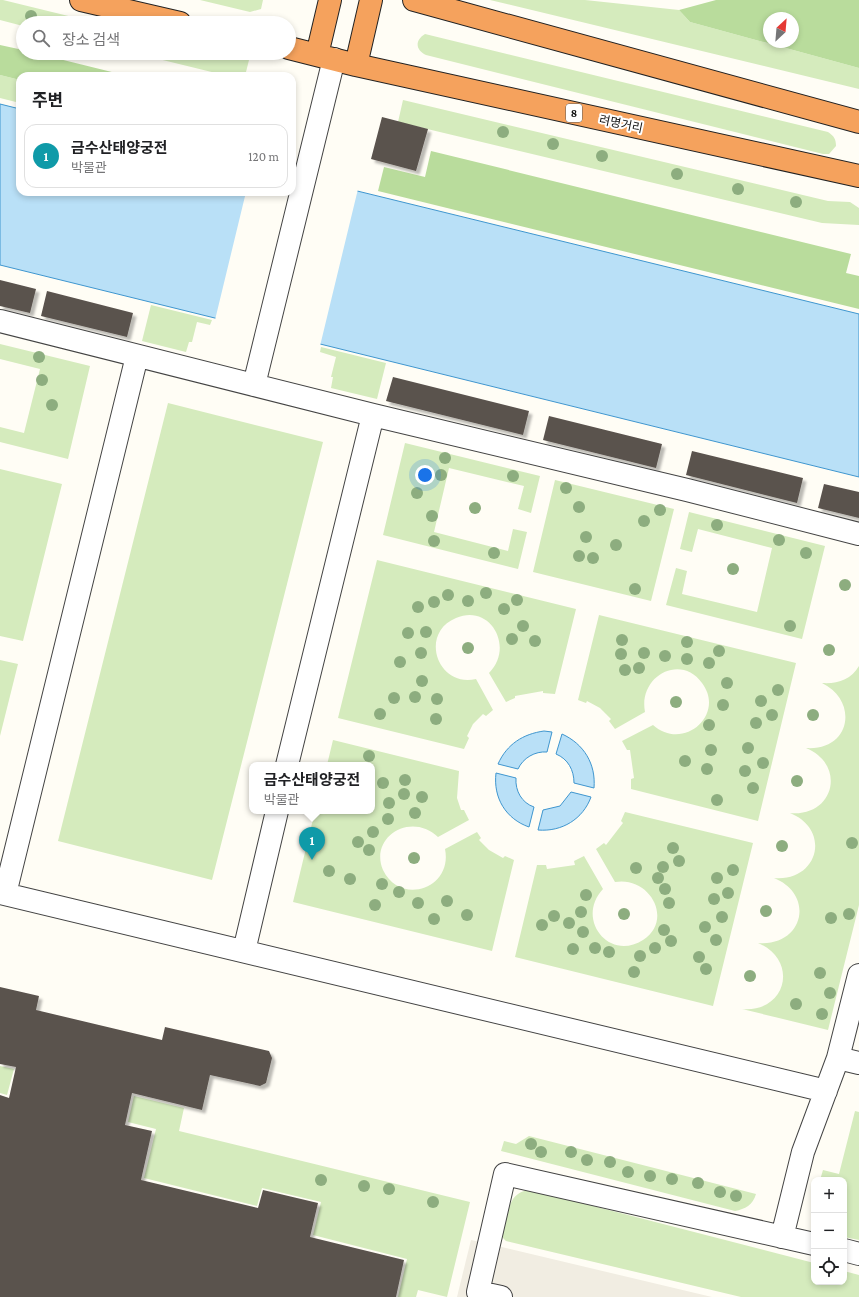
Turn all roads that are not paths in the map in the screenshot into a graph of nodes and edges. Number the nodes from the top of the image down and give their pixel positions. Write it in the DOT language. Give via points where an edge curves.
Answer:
graph roads {
  1 [pos="82,0"];
  2 [pos="330,0"];
  3 [pos="371,0"];
  4 [pos="414,0"];
  5 [pos="150,16"];
  6 [pos="296,50"];
  7 [pos="325,57"];
  8 [pos="356,65"];
  9 [pos="859,122"];
  10 [pos="859,176"];
  11 [pos="0,322"];
  12 [pos="137,356"];
  13 [pos="254,385"];
  14 [pos="373,415"];
  15 [pos="859,534"];
  16 [pos="288,762"];
  17 [pos="275,814"];
  18 [pos="3,894"];
  19 [pos="244,951"];
  20 [pos="859,975"];
  21 [pos="838,1058"];
  22 [pos="859,1063"];
  23 [pos="826,1091"];
  24 [pos="782,1237"];
  25 [pos="811,1243"];
  26 [pos="847,1251"];
  27 [pos="859,1254"];
  28 [pos="501,1297"];
  1 -- 5 [label="highway"];
  2 -- 7 [label="highway"];
  3 -- 8 [label="highway"];
  4 -- 9 [label="highway"];
  6 -- 7 [label="highway, 려명거리 / 8"];
  7 -- 8 [label="highway, 려명거리 / 8"];
  7 -- 13 [label="street" via="310,162"];
  8 -- 10 [label="highway, 려명거리 / 8"];
  11 -- 12 [label="street"];
  12 -- 13 [label="street"];
  12 -- 18 [label="street"];
  13 -- 14 [label="street"];
  14 -- 15 [label="street" via="668,485"];
  14 -- 16 [label="street"];
  17 -- 19 [label="street"];
  18 -- 19 [label="street"];
  19 -- 23 [label="street"];
  20 -- 21 [label="street"];
  21 -- 22 [label="street"];
  21 -- 23 [label="street"];
  23 -- 24 [label="street" via="803,1152"];
  24 -- 25 [label="street"];
  24 -- 28 [label="street" via="505,1174 478,1292"];
  26 -- 27 [label="street"];
}
